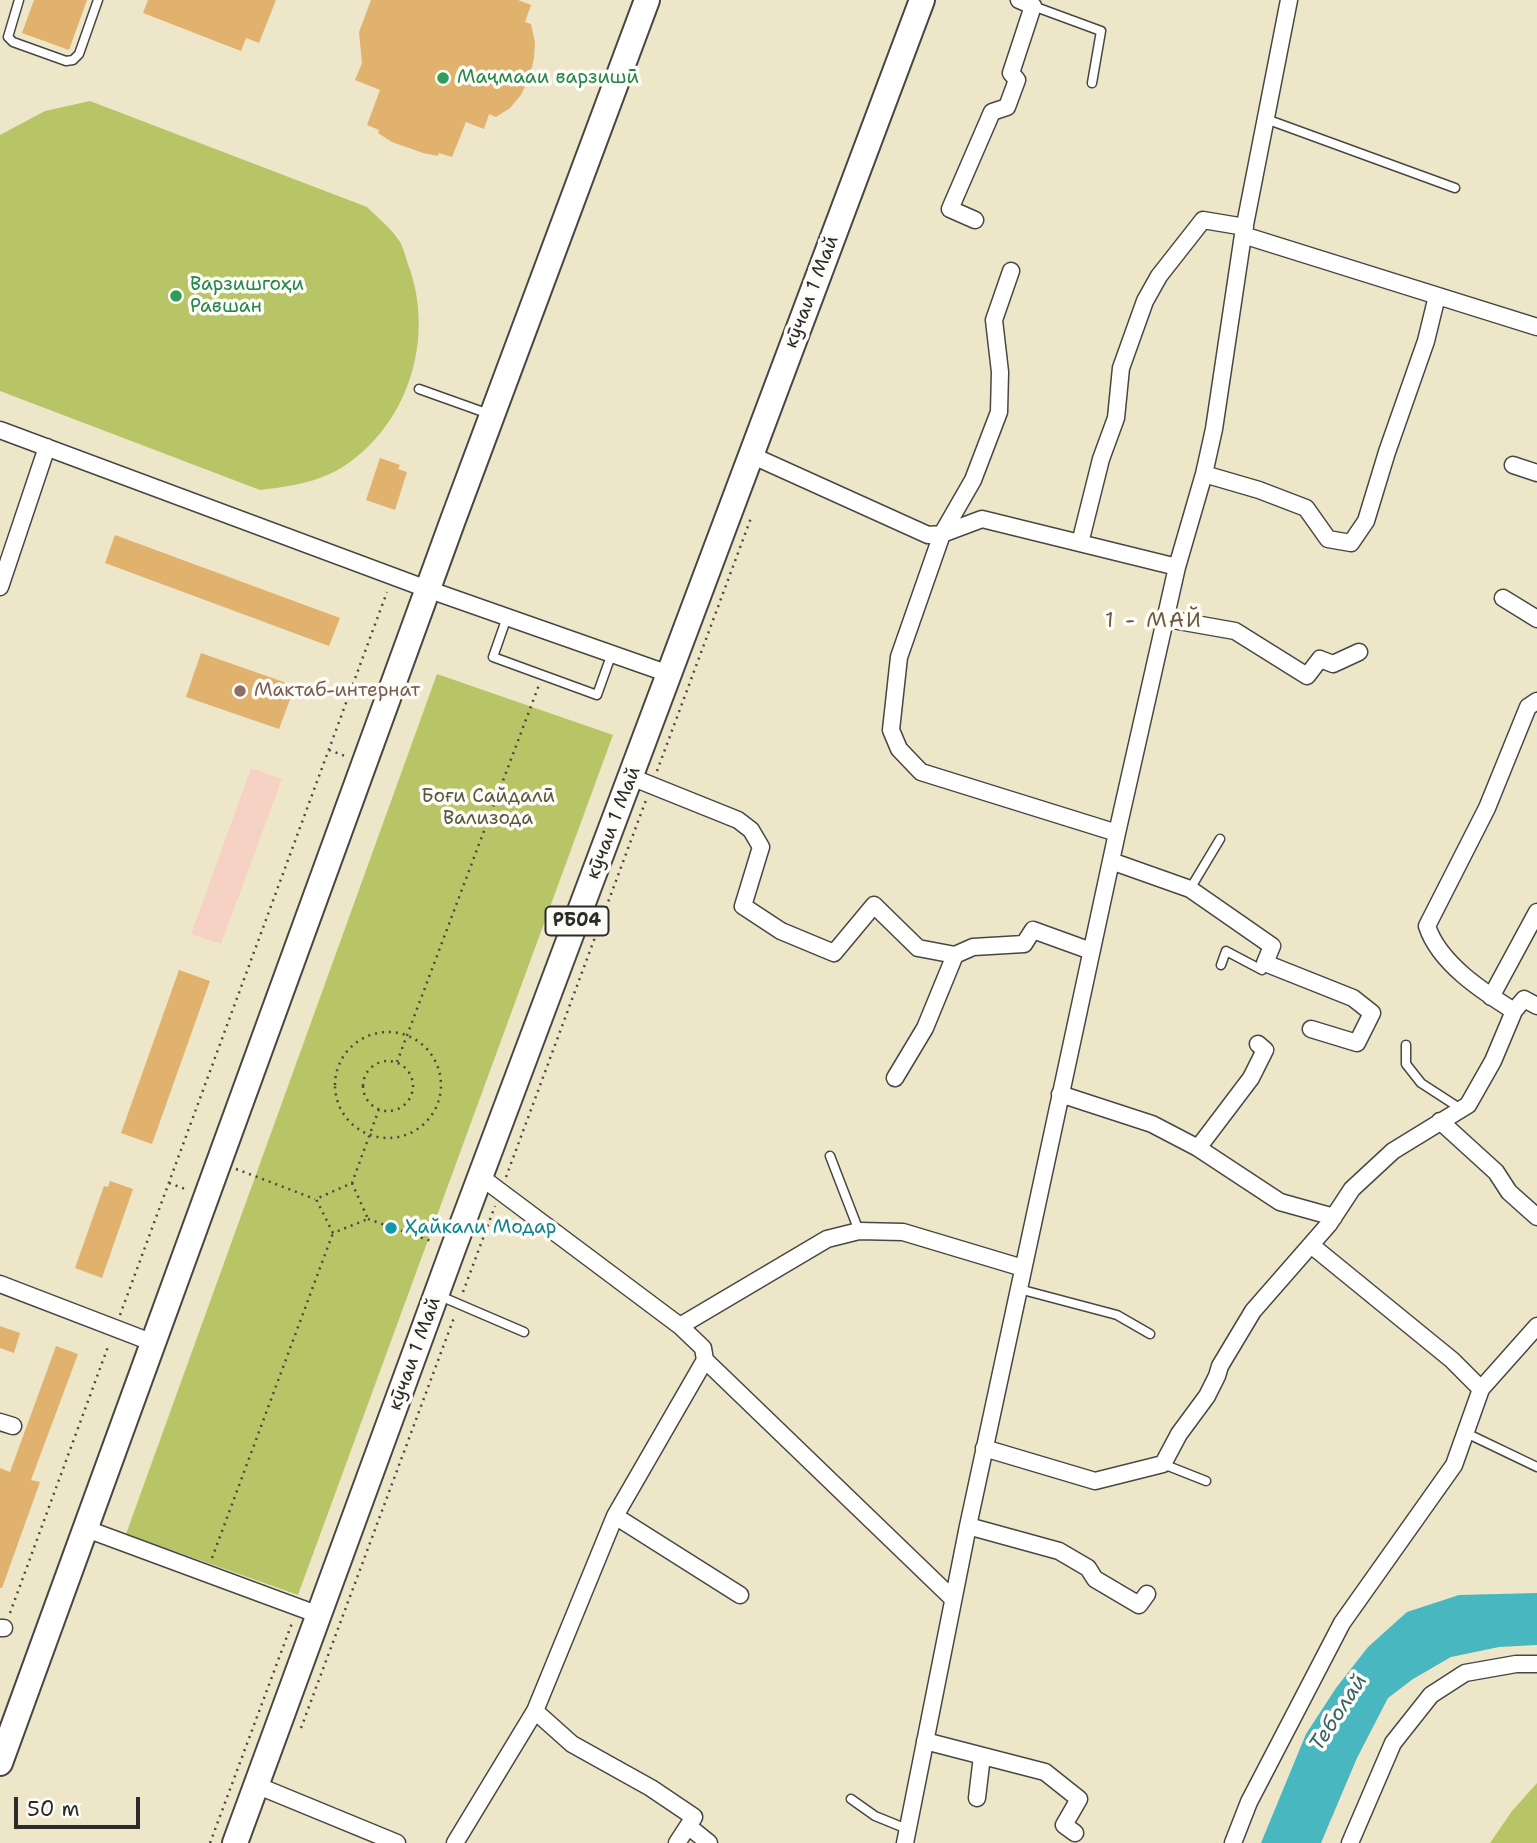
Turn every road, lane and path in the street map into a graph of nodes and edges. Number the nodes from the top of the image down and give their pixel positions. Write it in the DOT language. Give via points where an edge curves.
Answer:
graph roads {
  1 [pos="19,0"];
  2 [pos="99,0"];
  3 [pos="647,0"];
  4 [pos="922,0"];
  5 [pos="1289,0"];
  6 [pos="1026,3"];
  7 [pos="1092,83"];
  8 [pos="1266,119"];
  9 [pos="1455,188"];
  10 [pos="975,220"];
  11 [pos="1244,231"];
  12 [pos="1011,271"];
  13 [pos="1437,296"];
  14 [pos="1537,327"];
  15 [pos="419,389"];
  16 [pos="491,415"];
  17 [pos="0,430"];
  18 [pos="47,447"];
  19 [pos="751,455"];
  20 [pos="1513,465"];
  21 [pos="1537,473"];
  22 [pos="1204,474"];
  23 [pos="752,516"];
  24 [pos="942,534"];
  25 [pos="1080,543"];
  26 [pos="1177,567"];
  27 [pos="393,576"];
  28 [pos="0,587"];
  29 [pos="427,589"];
  30 [pos="1503,598"];
  31 [pos="507,617"];
  32 [pos="1167,618"];
  33 [pos="1537,619"];
  34 [pos="612,653"];
  35 [pos="1359,653"];
  36 [pos="669,674"];
  37 [pos="543,676"];
  38 [pos="1537,701"];
  39 [pos="641,781"];
  40 [pos="1116,833"];
  41 [pos="1220,839"];
  42 [pos="1111,861"];
  43 [pos="1190,889"];
  44 [pos="1537,912"];
  45 [pos="1091,951"];
  46 [pos="956,955"];
  47 [pos="1265,963"];
  48 [pos="1221,965"];
  49 [pos="1491,997"];
  50 [pos="1537,1006"];
  51 [pos="1514,1011"];
  52 [pos="1311,1029"];
  53 [pos="407,1035"];
  54 [pos="1258,1044"];
  55 [pos="1406,1045"];
  56 [pos="397,1062"];
  57 [pos="895,1078"];
  58 [pos="1060,1094"];
  59 [pos="379,1109"];
  60 [pos="1461,1109"];
  61 [pos="1440,1121"];
  62 [pos="370,1135"];
  63 [pos="1198,1148"];
  64 [pos="830,1156"];
  65 [pos="217,1162"];
  66 [pos="352,1183"];
  67 [pos="491,1184"];
  68 [pos="316,1199"];
  69 [pos="1334,1217"];
  70 [pos="1537,1217"];
  71 [pos="368,1219"];
  72 [pos="859,1231"];
  73 [pos="333,1233"];
  74 [pos="1311,1245"];
  75 [pos="453,1249"];
  76 [pos="1023,1268"];
  77 [pos="0,1284"];
  78 [pos="1019,1289"];
  79 [pos="448,1300"];
  80 [pos="680,1326"];
  81 [pos="1537,1326"];
  82 [pos="115,1328"];
  83 [pos="524,1332"];
  84 [pos="1150,1334"];
  85 [pos="151,1342"];
  86 [pos="705,1360"];
  87 [pos="1481,1389"];
  88 [pos="1464,1432"];
  89 [pos="984,1448"];
  90 [pos="1163,1464"];
  91 [pos="1537,1467"];
  92 [pos="1206,1481"];
  93 [pos="615,1516"];
  94 [pos="968,1526"];
  95 [pos="84,1528"];
  96 [pos="207,1572"];
  97 [pos="1147,1594"];
  98 [pos="740,1595"];
  99 [pos="953,1599"];
  100 [pos="318,1615"];
  101 [pos="2,1628"];
  102 [pos="1537,1664"];
  103 [pos="535,1711"];
  104 [pos="301,1728"];
  105 [pos="925,1741"];
  106 [pos="982,1756"];
  107 [pos="0,1763"];
  108 [pos="257,1784"];
  109 [pos="976,1798"];
  110 [pos="851,1799"];
  111 [pos="688,1826"];
  112 [pos="1075,1833"];
  113 [pos="906,1836"];
  114 [pos="234,1843"];
  115 [pos="397,1843"];
  116 [pos="455,1843"];
  117 [pos="677,1843"];
  118 [pos="709,1843"];
  119 [pos="1233,1843"];
  120 [pos="1350,1843"];
  1 -- 2 [label="lane" via="8,37 66,61 79,54"];
  3 -- 16 [label="main road"];
  4 -- 19 [label="main road, кӯчаи 1 Май / РБ04"];
  5 -- 8 [label="street"];
  6 -- 7 [label="lane" via="1101,32"];
  6 -- 10 [label="street" via="1012,73 1017,80 1007,107 992,112 950,209"];
  8 -- 9 [label="lane"];
  8 -- 11 [label="street"];
  11 -- 13 [label="street"];
  11 -- 22 [label="street"];
  11 -- 25 [label="street" via="1203,220 1145,301 1121,368 1116,418"];
  12 -- 24 [label="street" via="994,320 999,412 973,480"];
  13 -- 14 [label="street"];
  13 -- 22 [label="street" via="1366,521 1351,543 1328,539 1306,508"];
  15 -- 16 [label="lane"];
  16 -- 29 [label="main road"];
  17 -- 18 [label="street"];
  18 -- 27 [label="street"];
  18 -- 28 [label="street"];
  19 -- 24 [label="street" via="928,535"];
  19 -- 36 [label="main road, кӯчаи 1 Май / РБ04"];
  20 -- 21 [label="street"];
  22 -- 26 [label="street"];
  23 -- 39 [label="path"];
  24 -- 25 [label="street" via="982,519"];
  24 -- 40 [label="street" via="899,657 891,730 899,749 921,772"];
  25 -- 26 [label="street"];
  26 -- 32 [label="street"];
  27 -- 29 [label="street"];
  27 -- 82 [label="path"];
  29 -- 31 [label="street"];
  29 -- 65 [label="main road"];
  30 -- 33 [label="street"];
  31 -- 34 [label="street"];
  31 -- 37 [label="lane" via="492,657"];
  32 -- 35 [label="street" via="1235,631 1307,676 1320,659 1333,664"];
  32 -- 40 [label="street"];
  34 -- 36 [label="street"];
  34 -- 37 [label="lane" via="597,695"];
  36 -- 39 [label="main road, кӯчаи 1 Май / РБ04"];
  37 -- 53 [label="path"];
  38 -- 49 [label="street" via="1528,708 1487,808 1427,926 1432,940 1474,986"];
  39 -- 46 [label="street" via="738,820 751,830 761,847 743,906 781,931 834,953 874,905 918,948"];
  39 -- 67 [label="main road, кӯчаи 1 Май / РБ04"];
  39 -- 67 [label="path"];
  40 -- 42 [label="street"];
  41 -- 43 [label="lane"];
  42 -- 43 [label="street"];
  42 -- 45 [label="street"];
  43 -- 47 [label="street" via="1272,946"];
  44 -- 49 [label="street"];
  45 -- 46 [label="street" via="1032,930 1024,944 973,947"];
  45 -- 58 [label="street"];
  46 -- 57 [label="street" via="925,1028"];
  47 -- 48 [label="lane" via="1262,970 1226,951"];
  47 -- 52 [label="street" via="1353,998 1372,1013 1357,1043"];
  49 -- 51 [label="street"];
  50 -- 51 [label="street" via="1524,999"];
  51 -- 60 [label="street" via="1493,1061 1468,1105"];
  53 -- 56 [label="path"];
  53 -- 62 [label="path" via="427,1049 439,1069 438,1104 415,1131 393,1138"];
  53 -- 62 [label="path" via="384,1032 361,1040 339,1067 338,1102 350,1122"];
  54 -- 63 [label="street" via="1265,1050 1251,1079"];
  55 -- 60 [label="lane" via="1406,1064 1420,1083"];
  56 -- 59 [label="path" via="374,1064 365,1077 367,1100"];
  56 -- 59 [label="path" via="410,1072 412,1095 402,1107"];
  58 -- 63 [label="street" via="1152,1124"];
  58 -- 76 [label="street"];
  59 -- 62 [label="path"];
  60 -- 61 [label="street"];
  61 -- 69 [label="street" via="1393,1151 1352,1189"];
  61 -- 70 [label="street"];
  62 -- 66 [label="path"];
  63 -- 69 [label="street" via="1280,1202"];
  64 -- 72 [label="lane"];
  65 -- 68 [label="path"];
  65 -- 85 [label="main road"];
  66 -- 68 [label="path"];
  66 -- 71 [label="path"];
  67 -- 75 [label="main road, кӯчаи 1 Май / РБ04"];
  67 -- 79 [label="path"];
  67 -- 80 [label="street"];
  68 -- 73 [label="path"];
  69 -- 74 [label="street"];
  71 -- 73 [label="path"];
  71 -- 75 [label="path"];
  72 -- 76 [label="street" via="903,1232"];
  72 -- 80 [label="street" via="827,1238"];
  73 -- 96 [label="path"];
  74 -- 87 [label="street"];
  74 -- 90 [label="street" via="1253,1311"];
  75 -- 79 [label="main road, кӯчаи 1 Май / РБ04"];
  76 -- 78 [label="street"];
  77 -- 82 [label="street"];
  78 -- 84 [label="lane" via="1117,1315"];
  78 -- 89 [label="street"];
  79 -- 83 [label="lane"];
  79 -- 100 [label="main road, кӯчаи 1 Май / РБ04"];
  79 -- 104 [label="path"];
  80 -- 86 [label="street" via="703,1348"];
  81 -- 87 [label="street"];
  82 -- 85 [label="street"];
  82 -- 101 [label="path"];
  85 -- 95 [label="main road"];
  86 -- 93 [label="street"];
  86 -- 99 [label="street"];
  87 -- 88 [label="street"];
  88 -- 91 [label="lane"];
  88 -- 119 [label="street" via="1454,1465 1342,1623 1249,1802"];
  89 -- 90 [label="street" via="1095,1481"];
  89 -- 94 [label="street"];
  90 -- 92 [label="lane"];
  93 -- 98 [label="street"];
  93 -- 103 [label="street"];
  94 -- 97 [label="street" via="1059,1551 1139,1605"];
  94 -- 99 [label="street"];
  95 -- 96 [label="street"];
  95 -- 107 [label="main road"];
  96 -- 100 [label="street"];
  99 -- 105 [label="street"];
  100 -- 108 [label="main road, кӯчаи 1 Май / РБ04"];
  102 -- 120 [label="street" via="1465,1672 1432,1695 1393,1743"];
  103 -- 111 [label="street" via="572,1744 694,1817"];
  103 -- 116 [label="street"];
  105 -- 106 [label="street"];
  105 -- 113 [label="street"];
  106 -- 109 [label="street"];
  106 -- 112 [label="street" via="1045,1772 1079,1799 1064,1825"];
  108 -- 114 [label="main road, кӯчаи 1 Май / РБ04"];
  108 -- 115 [label="street"];
  110 -- 113 [label="lane"];
  111 -- 117 [label="street"];
  111 -- 118 [label="street"];
}
